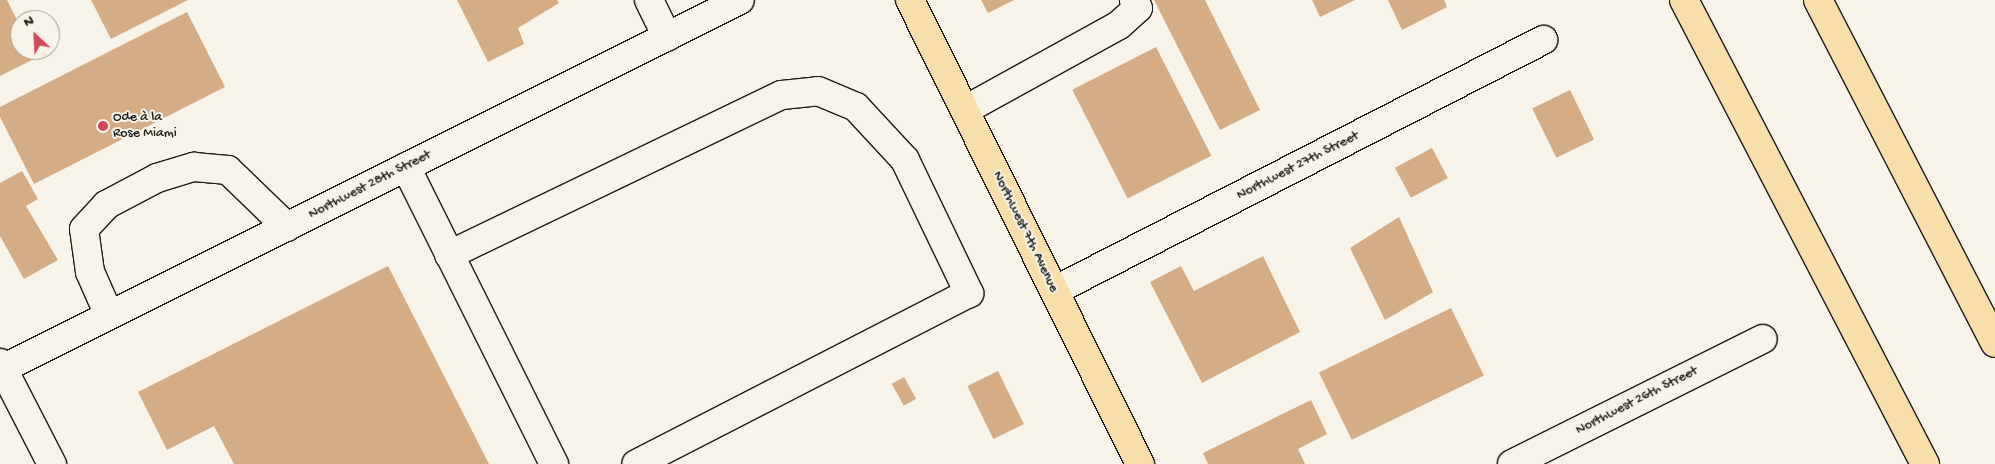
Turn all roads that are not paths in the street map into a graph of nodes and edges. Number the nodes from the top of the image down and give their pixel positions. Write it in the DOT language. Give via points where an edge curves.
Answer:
graph roads {
  1 [pos="649,0"];
  2 [pos="740,0"];
  3 [pos="910,0"];
  4 [pos="1134,0"];
  5 [pos="1684,0"];
  6 [pos="1818,0"];
  7 [pos="667,37"];
  8 [pos="1542,40"];
  9 [pos="965,110"];
  10 [pos="406,167"];
  11 [pos="287,227"];
  12 [pos="449,255"];
  13 [pos="1054,291"];
  14 [pos="109,315"];
  15 [pos="1763,339"];
  16 [pos="1995,343"];
  17 [pos="1,367"];
  18 [pos="52,464"];
  19 [pos="554,464"];
  20 [pos="636,464"];
  21 [pos="1140,464"];
  22 [pos="1512,464"];
  23 [pos="1925,464"];
  1 -- 7 [label="street"];
  2 -- 7 [label="street, Northwest 28th Street"];
  3 -- 9 [label="main road, Northwest 7th Avenue"];
  4 -- 9 [label="street" via="1138,8 1119,25"];
  5 -- 23 [label="main road"];
  6 -- 16 [label="main road"];
  7 -- 10 [label="street, Northwest 28th Street"];
  8 -- 13 [label="street, Northwest 27th Street"];
  9 -- 13 [label="main road, Northwest 7th Avenue"];
  10 -- 11 [label="street, Northwest 28th Street"];
  10 -- 12 [label="street"];
  11 -- 14 [label="street, Northwest 28th Street"];
  11 -- 14 [label="street" via="228,170 194,166 157,178 106,205 84,229 90,272"];
  12 -- 19 [label="street"];
  12 -- 20 [label="street" via="782,95 818,91 856,107 905,160 969,293"];
  13 -- 21 [label="main road, Northwest 7th Avenue"];
  14 -- 17 [label="street, Northwest 28th Street"];
  15 -- 22 [label="street, Northwest 26th Street"];
  17 -- 18 [label="street"];
}
